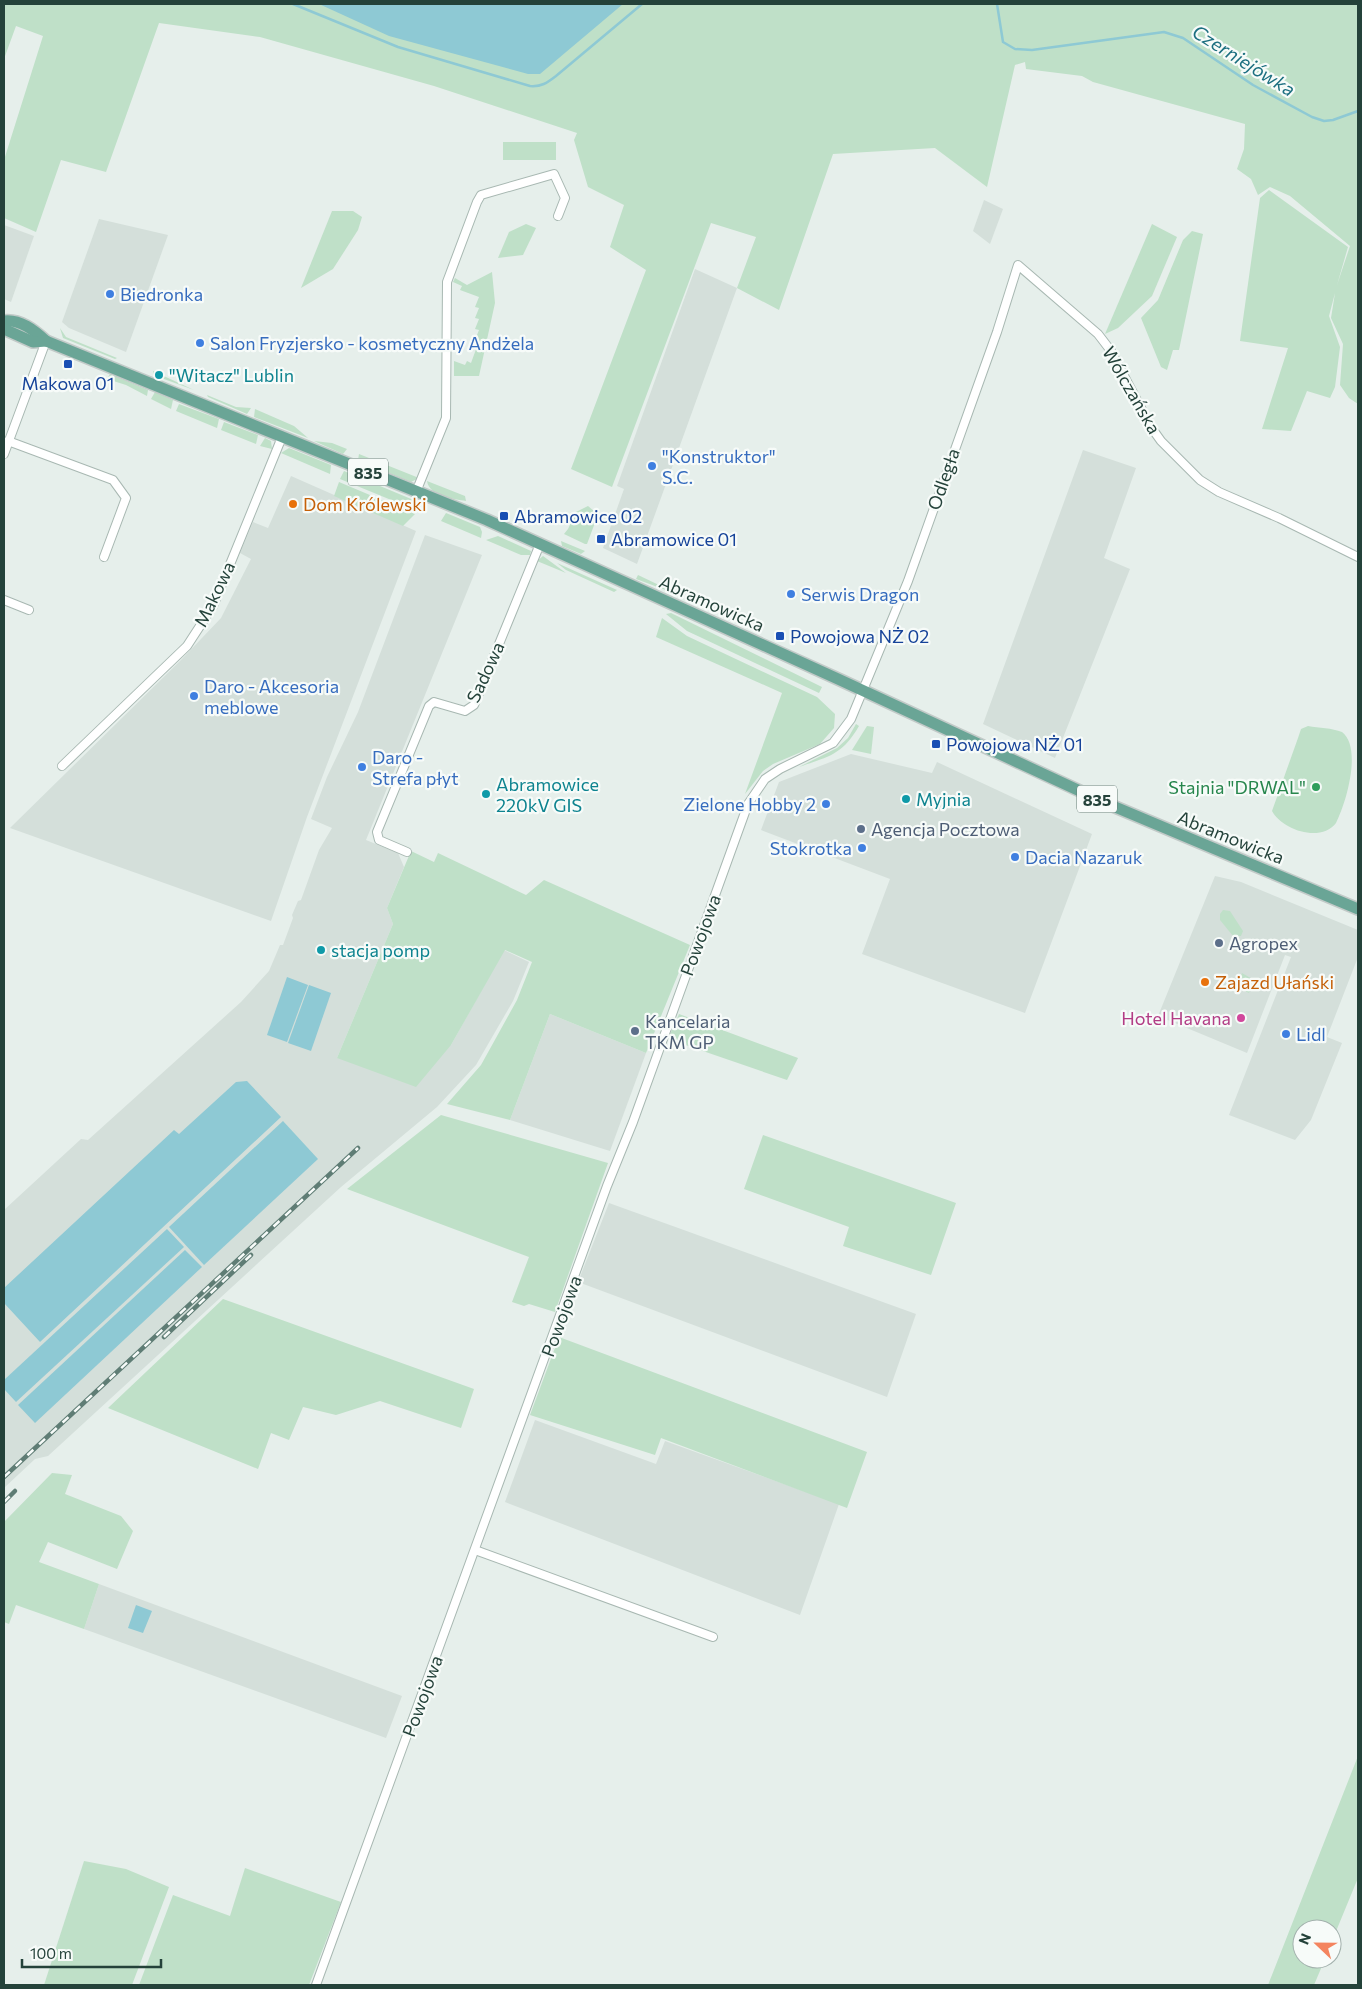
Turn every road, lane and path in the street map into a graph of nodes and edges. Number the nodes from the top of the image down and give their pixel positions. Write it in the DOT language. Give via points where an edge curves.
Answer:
graph roads {
  1 [pos="558,216"];
  2 [pos="1018,266"];
  3 [pos="4,320"];
  4 [pos="4,329"];
  5 [pos="46,340"];
  6 [pos="282,437"];
  7 [pos="8,441"];
  8 [pos="4,454"];
  9 [pos="416,492"];
  10 [pos="540,544"];
  11 [pos="104,557"];
  12 [pos="1358,557"];
  13 [pos="4,600"];
  14 [pos="29,610"];
  15 [pos="864,691"];
  16 [pos="62,766"];
  17 [pos="407,852"];
  18 [pos="1358,909"];
  19 [pos="475,1550"];
  20 [pos="713,1637"];
  21 [pos="316,1985"];
  1 -- 9 [label="street" via="565,198 554,174 481,195 447,282 447,409 443,427"];
  2 -- 12 [label="street, Wólczańska" via="1098,334 1111,351 1151,427 1200,480"];
  2 -- 15 [label="street, Odległa" via="908,581"];
  3 -- 5 [label="main road, Abramowicka / 835" via="32,328"];
  4 -- 5 [label="main road, Abramowicka / 835" via="33,342"];
  5 -- 6 [label="main road, Abramowicka / 835"];
  5 -- 7 [label="street"];
  6 -- 9 [label="main road, Abramowicka / 835"];
  6 -- 16 [label="street, Makowa" via="213,606 187,646"];
  7 -- 8 [label="street"];
  7 -- 11 [label="street" via="113,480 126,498"];
  9 -- 10 [label="main road, Abramowicka / 835"];
  10 -- 15 [label="main road, Abramowicka / 835"];
  10 -- 17 [label="street, Sadowa" via="474,705 465,711 434,702 428,706 377,832 379,840"];
  13 -- 14 [label="street"];
  15 -- 18 [label="main road, Abramowicka / 835" via="1115,807"];
  15 -- 19 [label="street, Powojowa" via="847,726 833,743 770,775 750,800"];
  19 -- 20 [label="street"];
  19 -- 21 [label="street, Powojowa"];
}
